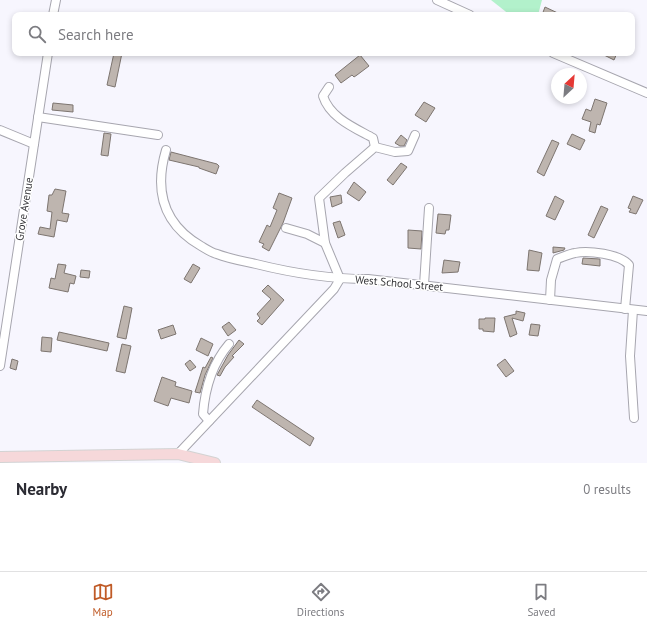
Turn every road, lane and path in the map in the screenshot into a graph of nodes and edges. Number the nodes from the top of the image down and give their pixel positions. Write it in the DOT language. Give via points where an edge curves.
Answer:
graph roads {
  1 [pos="56,0"];
  2 [pos="437,0"];
  3 [pos="54,12"];
  4 [pos="463,12"];
  5 [pos="48,56"];
  6 [pos="560,56"];
  7 [pos="328,87"];
  8 [pos="647,93"];
  9 [pos="38,117"];
  10 [pos="0,130"];
  11 [pos="158,135"];
  12 [pos="415,135"];
  13 [pos="34,144"];
  14 [pos="375,147"];
  15 [pos="166,150"];
  16 [pos="429,208"];
  17 [pos="286,228"];
  18 [pos="325,243"];
  19 [pos="340,279"];
  20 [pos="424,285"];
  21 [pos="550,300"];
  22 [pos="629,309"];
  23 [pos="647,311"];
  24 [pos="2,341"];
  25 [pos="229,344"];
  26 [pos="0,366"];
  27 [pos="634,418"];
  28 [pos="209,421"];
  29 [pos="178,454"];
  30 [pos="0,457"];
  31 [pos="120,459"];
  32 [pos="215,463"];
  1 -- 3 [label="street"];
  2 -- 4 [label="street"];
  5 -- 9 [label="street, Grove Avenue"];
  6 -- 8 [label="street"];
  7 -- 14 [label="street" via="323,96 333,114 373,138"];
  9 -- 11 [label="street"];
  9 -- 13 [label="street, Grove Avenue"];
  10 -- 13 [label="street"];
  12 -- 14 [label="street" via="408,151 395,152"];
  13 -- 24 [label="street, Grove Avenue"];
  14 -- 18 [label="street" via="319,198"];
  15 -- 19 [label="street" via="160,184 162,200 172,221 186,238 216,254 274,269"];
  16 -- 20 [label="street"];
  17 -- 18 [label="street"];
  18 -- 19 [label="street"];
  19 -- 20 [label="street, West School Street"];
  19 -- 28 [label="street, West School Street" via="334,289"];
  20 -- 21 [label="street, West School Street"];
  21 -- 22 [label="street, West School Street"];
  21 -- 22 [label="street" via="551,280 557,259 577,252 612,255 624,259 629,265"];
  22 -- 23 [label="street, West School Street"];
  22 -- 27 [label="street"];
  24 -- 26 [label="street, Grove Avenue"];
  25 -- 28 [label="street" via="214,365 208,386 203,414"];
  28 -- 29 [label="street, West School Street"];
  29 -- 31 [label="main road"];
  29 -- 32 [label="main road"];
  30 -- 31 [label="main road"];
}
